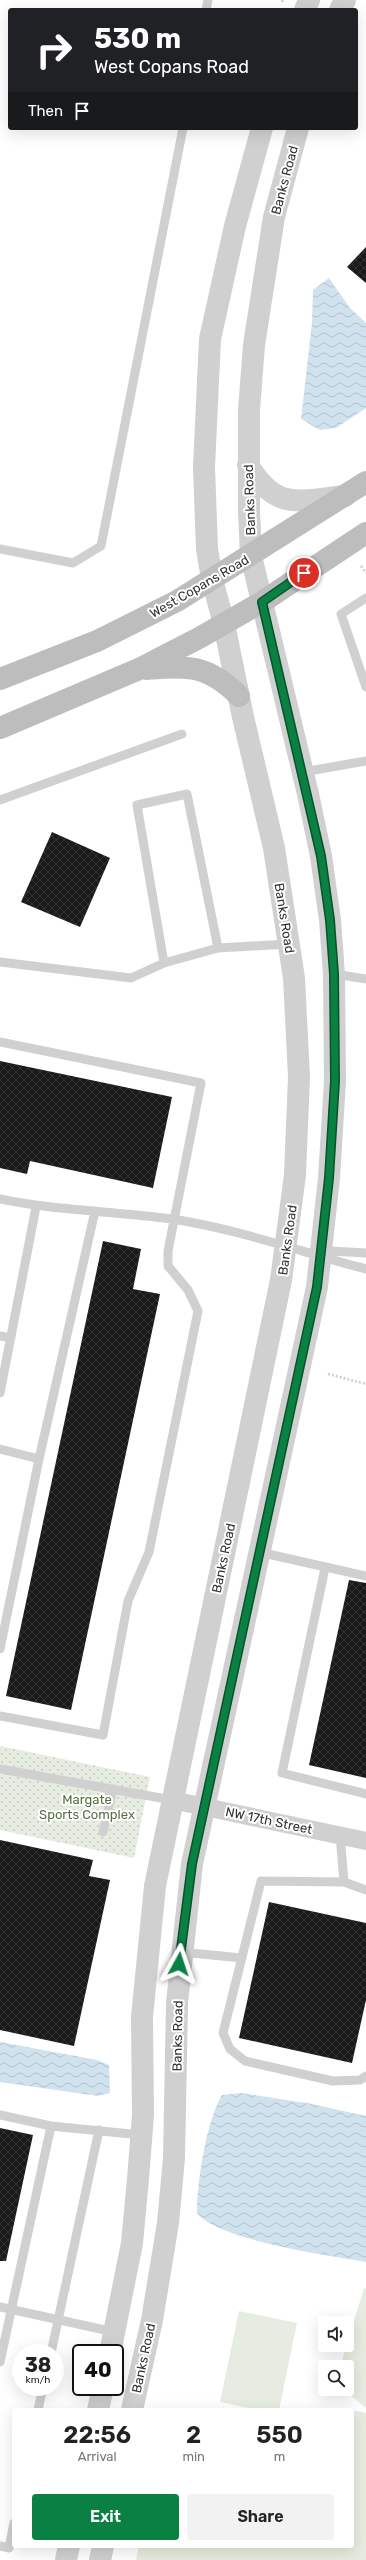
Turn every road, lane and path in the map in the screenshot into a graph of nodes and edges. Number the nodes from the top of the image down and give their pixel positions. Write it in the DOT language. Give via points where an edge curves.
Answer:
graph roads {
  1 [pos="183,130"];
  2 [pos="261,130"];
  3 [pos="297,130"];
  4 [pos="248,465"];
  5 [pos="366,482"];
  6 [pos="345,496"];
  7 [pos="366,533"];
  8 [pos="0,549"];
  9 [pos="251,556"];
  10 [pos="361,566"];
  11 [pos="366,573"];
  12 [pos="212,579"];
  13 [pos="366,598"];
  14 [pos="262,602"];
  15 [pos="224,624"];
  16 [pos="139,669"];
  17 [pos="0,679"];
  18 [pos="366,685"];
  19 [pos="238,696"];
  20 [pos="0,728"];
  21 [pos="182,734"];
  22 [pos="366,761"];
  23 [pos="302,772"];
  24 [pos="0,800"];
  25 [pos="290,944"];
  26 [pos="218,948"];
  27 [pos="0,962"];
  28 [pos="164,963"];
  29 [pos="334,974"];
  30 [pos="366,979"];
  31 [pos="0,1042"];
  32 [pos="0,1199"];
  33 [pos="36,1207"];
  34 [pos="95,1211"];
  35 [pos="173,1219"];
  36 [pos="287,1245"];
  37 [pos="366,1253"];
  38 [pos="320,1257"];
  39 [pos="366,1269"];
  40 [pos="0,1336"];
  41 [pos="11,1338"];
  42 [pos="328,1374"];
  43 [pos="366,1384"];
  44 [pos="0,1393"];
  45 [pos="0,1449"];
  46 [pos="39,1459"];
  47 [pos="259,1552"];
  48 [pos="326,1568"];
  49 [pos="366,1576"];
  50 [pos="0,1649"];
  51 [pos="0,1716"];
  52 [pos="0,1769"];
  53 [pos="113,1789"];
  54 [pos="366,1794"];
  55 [pos="172,1800"];
  56 [pos="204,1806"];
  57 [pos="103,1832"];
  58 [pos="340,1835"];
  59 [pos="366,1841"];
  60 [pos="344,1882"];
  61 [pos="366,1890"];
  62 [pos="180,1952"];
  63 [pos="242,1958"];
  64 [pos="366,2076"];
  65 [pos="0,2115"];
  66 [pos="51,2126"];
  67 [pos="99,2130"];
  68 [pos="141,2135"];
  69 [pos="0,2307"];
  70 [pos="11,2309"];
  71 [pos="58,2320"];
  72 [pos="115,2332"];
  73 [pos="52,2344"];
  74 [pos="112,2344"];
  75 [pos="0,2362"];
  76 [pos="41,2396"];
  77 [pos="101,2396"];
  78 [pos="38,2408"];
  79 [pos="98,2408"];
  80 [pos="132,2408"];
  81 [pos="12,2533"];
  82 [pos="0,2546"];
  83 [pos="69,2548"];
  84 [pos="103,2548"];
  85 [pos="66,2560"];
  86 [pos="100,2560"];
  1 -- 8 [label="lane" via="101,546 73,563"];
  2 -- 12 [label="street, Banks Road" via="235,226 210,338 204,467 207,549"];
  3 -- 4 [label="street, Banks Road" via="274,217 263,280 253,352"];
  4 -- 6 [label="street" via="257,480 278,498 304,500"];
  4 -- 9 [label="street, Banks Road"];
  5 -- 6 [label="main road, West Copans Road"];
  6 -- 9 [label="main road, West Copans Road"];
  7 -- 14 [label="main road"];
  9 -- 12 [label="main road, West Copans Road"];
  9 -- 14 [label="street, Banks Road"];
  10 -- 11 [label="path"];
  12 -- 15 [label="street, Banks Road"];
  12 -- 17 [label="main road, West Copans Road" via="177,601 97,641"];
  13 -- 18 [label="lane" via="341,614"];
  14 -- 15 [label="main road"];
  14 -- 23 [label="street, Banks Road"];
  15 -- 16 [label="main road"];
  15 -- 19 [label="street, Banks Road"];
  16 -- 19 [label="main road" via="188,666 201,669 224,681"];
  16 -- 20 [label="main road"];
  19 -- 25 [label="street, Banks Road" via="274,848"];
  21 -- 24 [label="lane"];
  22 -- 23 [label="lane"];
  23 -- 29 [label="street, Banks Road" via="321,856"];
  25 -- 26 [label="lane"];
  25 -- 36 [label="street, Banks Road" via="297,1011 299,1077 296,1174"];
  26 -- 28 [label="lane"];
  26 -- 28 [label="lane" via="187,794 136,805"];
  27 -- 28 [label="lane" via="131,978"];
  29 -- 30 [label="lane"];
  29 -- 38 [label="street, Banks Road" via="335,1081 329,1178"];
  31 -- 35 [label="lane" via="201,1083"];
  32 -- 33 [label="lane"];
  33 -- 34 [label="lane"];
  33 -- 41 [label="lane"];
  34 -- 35 [label="lane"];
  34 -- 46 [label="lane"];
  35 -- 36 [label="lane"];
  35 -- 51 [label="lane" via="168,1266 188,1290 198,1311 149,1552 128,1601 104,1735"];
  36 -- 38 [label="lane"];
  36 -- 55 [label="street, Banks Road"];
  37 -- 38 [label="lane" via="331,1251"];
  38 -- 39 [label="lane"];
  38 -- 47 [label="street, Banks Road" via="317,1287"];
  40 -- 41 [label="lane"];
  41 -- 44 [label="lane"];
  42 -- 43 [label="path"];
  45 -- 46 [label="lane"];
  46 -- 50 [label="lane"];
  47 -- 48 [label="lane"];
  47 -- 56 [label="street, Banks Road"];
  48 -- 49 [label="lane"];
  48 -- 54 [label="lane" via="282,1773"];
  52 -- 53 [label="lane"];
  53 -- 55 [label="lane"];
  53 -- 57 [label="lane"];
  55 -- 56 [label="street, NW 17th Street"];
  55 -- 68 [label="street, Banks Road" via="155,1886 147,1953 142,2017"];
  56 -- 58 [label="street, NW 17th Street"];
  56 -- 62 [label="street, Banks Road" via="192,1864"];
  58 -- 59 [label="street, NW 17th Street"];
  58 -- 60 [label="lane"];
  60 -- 61 [label="lane"];
  60 -- 63 [label="lane" via="261,1881"];
  62 -- 63 [label="lane"];
  62 -- 80 [label="street, Banks Road" via="174,2158 168,2223 152,2320"];
  63 -- 64 [label="lane" via="223,2033 230,2050 245,2061 333,2081 360,2080"];
  65 -- 66 [label="lane"];
  66 -- 67 [label="lane"];
  66 -- 70 [label="lane"];
  67 -- 68 [label="lane"];
  67 -- 71 [label="lane"];
  68 -- 72 [label="street, Banks Road" via="132,2244"];
  69 -- 70 [label="lane"];
  70 -- 71 [label="lane"];
  70 -- 75 [label="lane"];
  71 -- 72 [label="lane"];
  71 -- 73 [label="lane"];
  72 -- 74 [label="street, Banks Road"];
  76 -- 78 [label="lane"];
  77 -- 79 [label="street"];
  81 -- 82 [label="lane" via="9,2548"];
  83 -- 85 [label="street"];
  84 -- 86 [label="street"];
}
